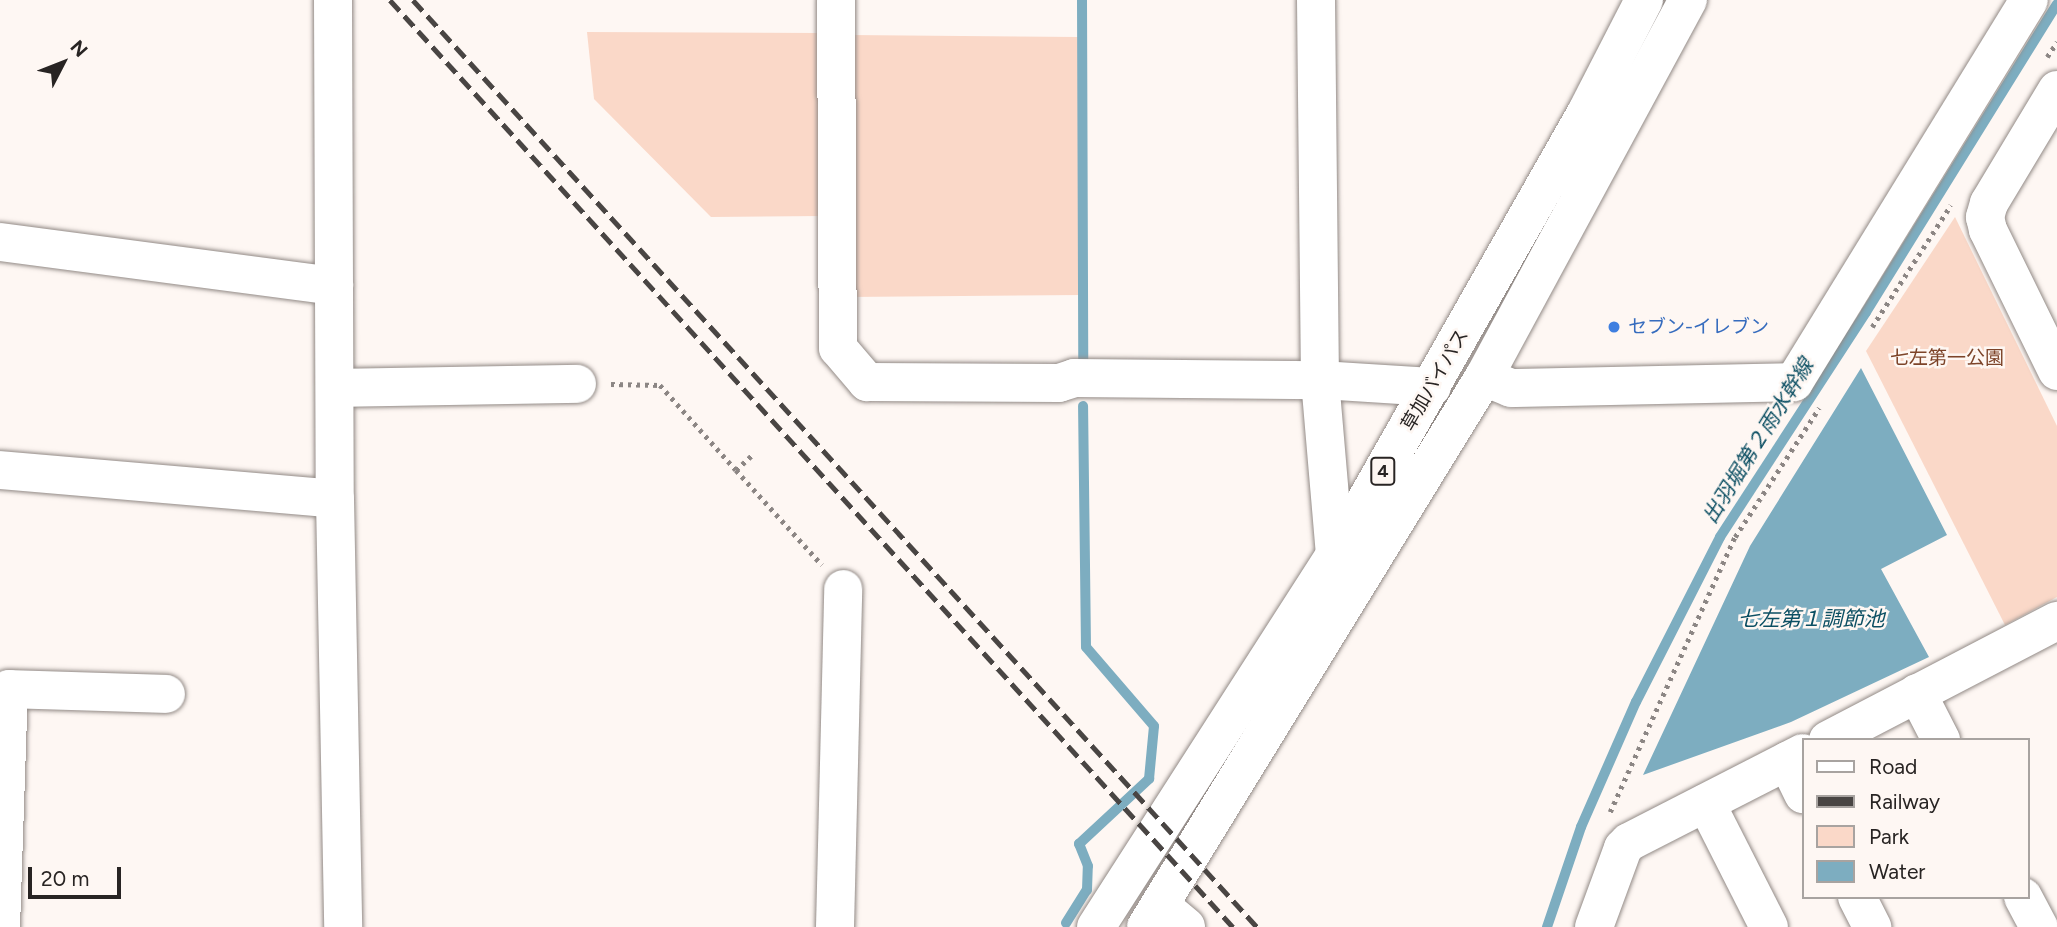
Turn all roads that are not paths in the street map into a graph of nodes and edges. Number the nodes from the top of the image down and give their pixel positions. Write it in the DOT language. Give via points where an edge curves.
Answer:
graph roads {
  1 [pos="332,0"];
  2 [pos="836,0"];
  3 [pos="1316,0"];
  4 [pos="1644,0"];
  5 [pos="1688,0"];
  6 [pos="2028,0"];
  7 [pos="2050,78"];
  8 [pos="0,242"];
  9 [pos="334,286"];
  10 [pos="2057,371"];
  11 [pos="1484,377"];
  12 [pos="1320,380"];
  13 [pos="577,384"];
  14 [pos="1432,387"];
  15 [pos="336,388"];
  16 [pos="0,470"];
  17 [pos="335,499"];
  18 [pos="1335,555"];
  19 [pos="843,589"];
  20 [pos="2057,621"];
  21 [pos="1917,693"];
  22 [pos="166,694"];
  23 [pos="1832,738"];
  24 [pos="1940,738"];
  25 [pos="1798,769"];
  26 [pos="1706,803"];
  27 [pos="1858,899"];
  28 [pos="2024,899"];
  29 [pos="1164,920"];
  30 [pos="1,927"];
  31 [pos="343,927"];
  32 [pos="835,927"];
  33 [pos="1096,927"];
  34 [pos="1594,927"];
  35 [pos="1769,927"];
  36 [pos="1872,927"];
  37 [pos="2039,927"];
  1 -- 9 [label="main road"];
  2 -- 12 [label="main road" via="838,348 867,382"];
  3 -- 12 [label="main road"];
  4 -- 14 [label="main road, 草加バイパス / 4"];
  5 -- 11 [label="main road, 草加バイパス / 4"];
  6 -- 11 [label="main road" via="1794,382 1511,388"];
  7 -- 10 [label="main road" via="1985,217"];
  8 -- 9 [label="main road"];
  9 -- 15 [label="main road"];
  11 -- 29 [label="main road, 草加バイパス / 4"];
  12 -- 14 [label="main road"];
  12 -- 18 [label="main road"];
  13 -- 15 [label="main road"];
  14 -- 18 [label="main road, 草加バイパス / 4"];
  15 -- 17 [label="main road"];
  16 -- 17 [label="main road"];
  17 -- 31 [label="main road"];
  18 -- 33 [label="main road, 草加バイパス / 4"];
  19 -- 32 [label="main road"];
  20 -- 21 [label="main road"];
  21 -- 23 [label="main road"];
  21 -- 24 [label="main road"];
  22 -- 30 [label="main road" via="9,689"];
  25 -- 26 [label="main road"];
  26 -- 34 [label="main road" via="1623,848"];
  26 -- 35 [label="main road"];
  27 -- 36 [label="main road"];
  28 -- 37 [label="main road"];
}
